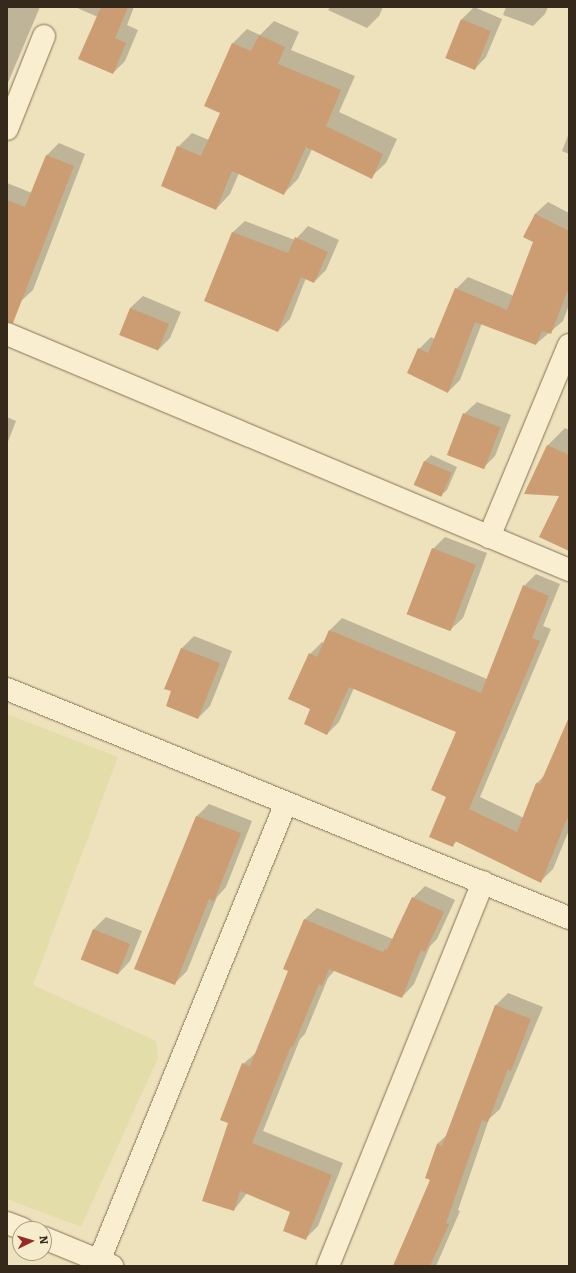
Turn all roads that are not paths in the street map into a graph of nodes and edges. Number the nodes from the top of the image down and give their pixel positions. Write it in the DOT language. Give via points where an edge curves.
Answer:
graph roads {
  1 [pos="44,36"];
  2 [pos="7,129"];
  3 [pos="7,334"];
  4 [pos="569,345"];
  5 [pos="489,537"];
  6 [pos="569,570"];
  7 [pos="7,689"];
  8 [pos="286,804"];
  9 [pos="483,882"];
  10 [pos="569,918"];
  11 [pos="52,1242"];
  12 [pos="103,1264"];
  13 [pos="328,1266"];
  1 -- 2 [label="street"];
  3 -- 5 [label="street"];
  4 -- 5 [label="street"];
  5 -- 6 [label="street"];
  7 -- 8 [label="street"];
  8 -- 9 [label="street"];
  8 -- 12 [label="street"];
  9 -- 10 [label="street"];
  9 -- 13 [label="street"];
  11 -- 12 [label="street"];
}
